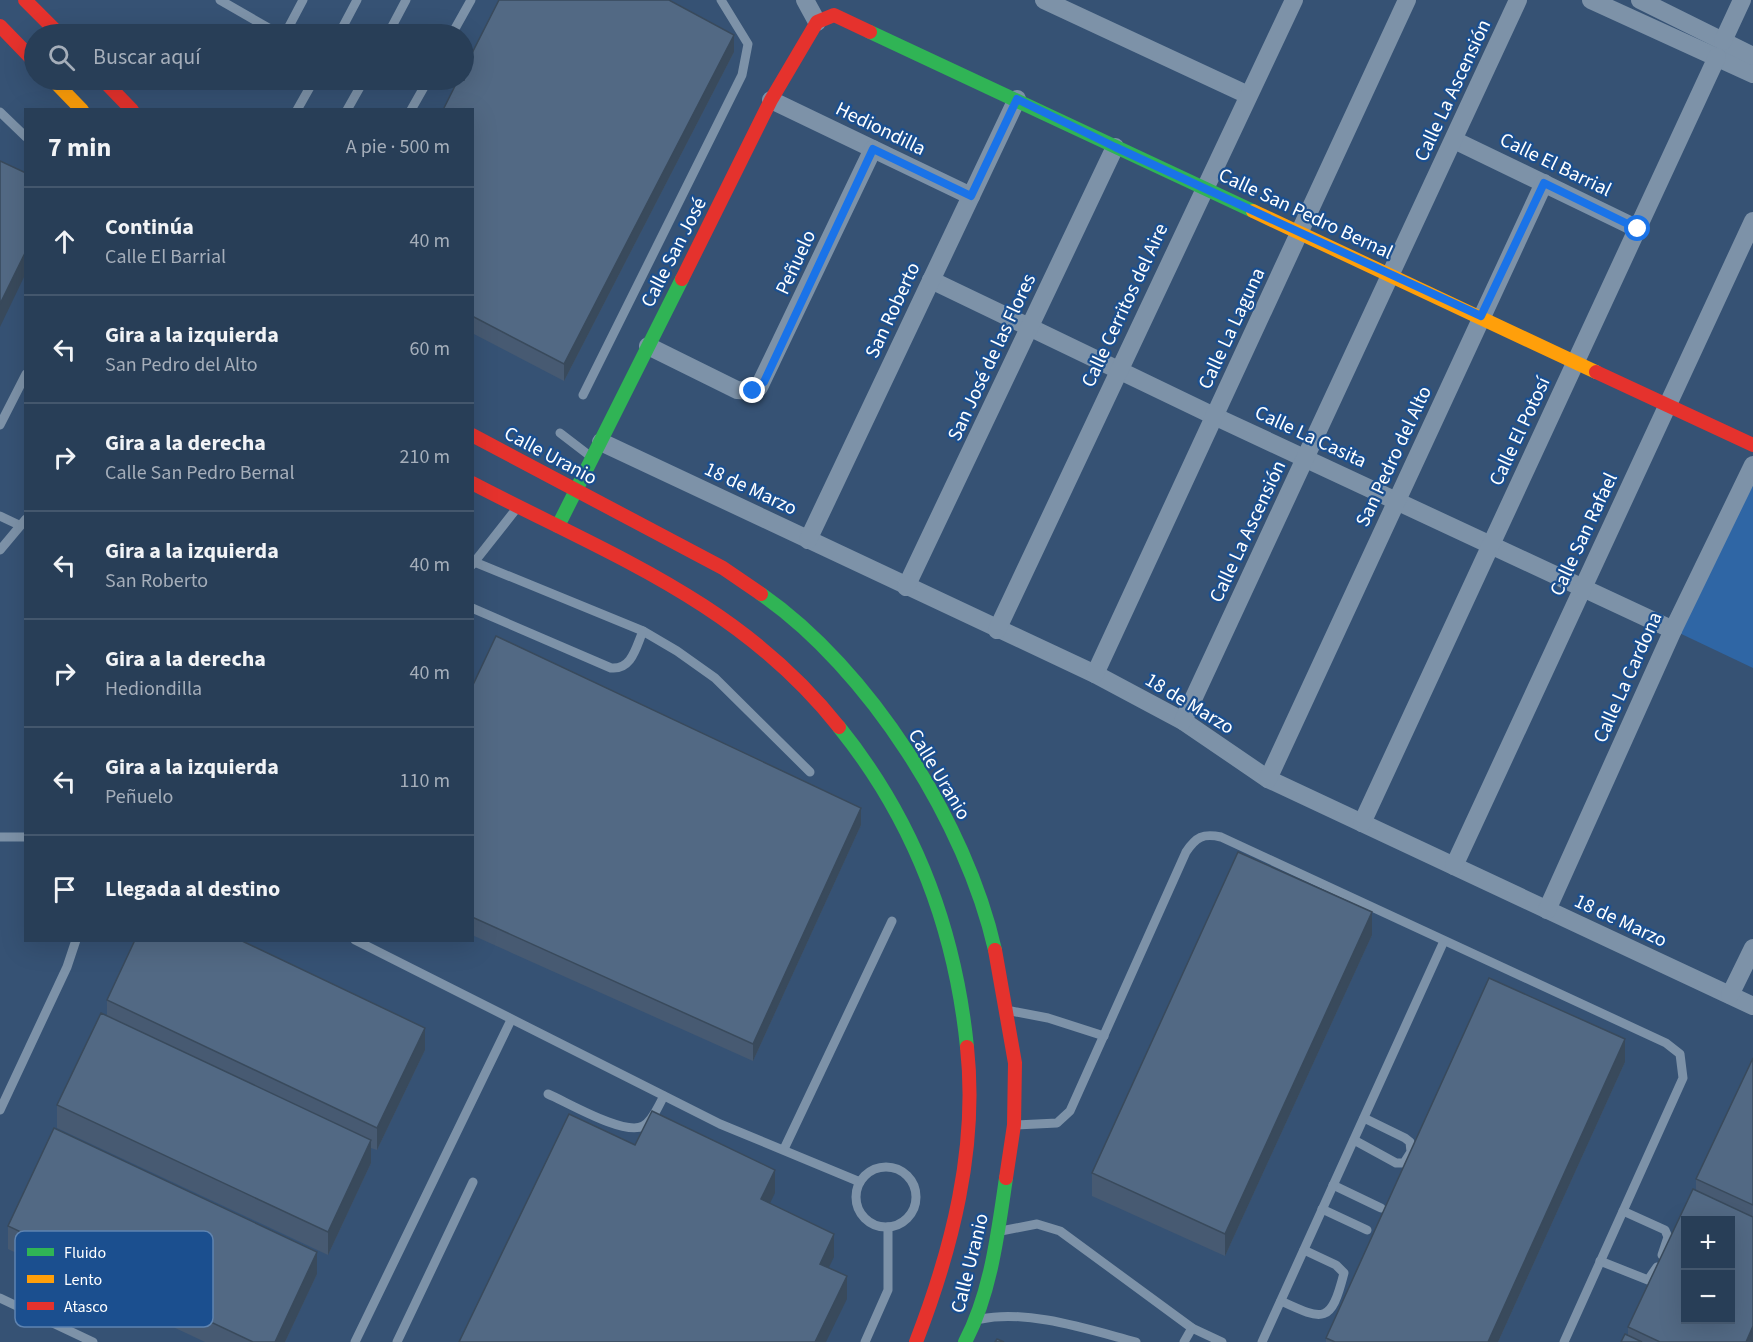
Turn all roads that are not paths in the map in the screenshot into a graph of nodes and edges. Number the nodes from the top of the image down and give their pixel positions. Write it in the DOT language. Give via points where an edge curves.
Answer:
graph roads {
  1 [pos="25,0"];
  2 [pos="220,0"];
  3 [pos="303,0"];
  4 [pos="357,0"];
  5 [pos="406,0"];
  6 [pos="471,0"];
  7 [pos="721,0"];
  8 [pos="805,0"];
  9 [pos="1044,0"];
  10 [pos="1294,0"];
  11 [pos="1407,0"];
  12 [pos="1518,0"];
  13 [pos="1591,0"];
  14 [pos="1640,0"];
  15 [pos="1742,0"];
  16 [pos="1629,7"];
  17 [pos="817,22"];
  18 [pos="48,24"];
  19 [pos="262,24"];
  20 [pos="290,24"];
  21 [pos="344,24"];
  22 [pos="393,24"];
  23 [pos="458,24"];
  24 [pos="0,26"];
  25 [pos="1720,49"];
  26 [pos="24,51"];
  27 [pos="1753,56"];
  28 [pos="1753,74"];
  29 [pos="62,90"];
  30 [pos="113,90"];
  31 [pos="308,90"];
  32 [pos="356,90"];
  33 [pos="422,90"];
  34 [pos="1248,95"];
  35 [pos="1017,99"];
  36 [pos="771,100"];
  37 [pos="80,108"];
  38 [pos="130,108"];
  39 [pos="298,108"];
  40 [pos="348,108"];
  41 [pos="412,108"];
  42 [pos="0,112"];
  43 [pos="24,135"];
  44 [pos="1454,140"];
  45 [pos="1115,147"];
  46 [pos="873,149"];
  47 [pos="1544,183"];
  48 [pos="1204,186"];
  49 [pos="971,196"];
  50 [pos="1753,221"];
  51 [pos="1638,229"];
  52 [pos="1300,231"];
  53 [pos="1392,274"];
  54 [pos="931,280"];
  55 [pos="1481,316"];
  56 [pos="1030,328"];
  57 [pos="648,346"];
  58 [pos="1576,362"];
  59 [pos="1119,370"];
  60 [pos="24,378"];
  61 [pos="583,395"];
  62 [pos="1668,404"];
  63 [pos="1214,416"];
  64 [pos="0,425"];
  65 [pos="560,433"];
  66 [pos="474,436"];
  67 [pos="1753,445"];
  68 [pos="596,450"];
  69 [pos="1305,459"];
  70 [pos="1753,465"];
  71 [pos="475,487"];
  72 [pos="575,491"];
  73 [pos="1397,501"];
  74 [pos="518,507"];
  75 [pos="0,516"];
  76 [pos="22,522"];
  77 [pos="558,526"];
  78 [pos="808,540"];
  79 [pos="1491,545"];
  80 [pos="0,550"];
  81 [pos="474,562"];
  82 [pos="906,587"];
  83 [pos="1584,587"];
  84 [pos="474,609"];
  85 [pos="997,630"];
  86 [pos="1673,630"];
  87 [pos="643,631"];
  88 [pos="1095,674"];
  89 [pos="1184,721"];
  90 [pos="810,772"];
  91 [pos="1268,779"];
  92 [pos="1362,823"];
  93 [pos="0,837"];
  94 [pos="24,837"];
  95 [pos="1454,866"];
  96 [pos="1546,910"];
  97 [pos="892,921"];
  98 [pos="1444,941"];
  99 [pos="75,942"];
  100 [pos="359,942"];
  101 [pos="1753,948"];
  102 [pos="1730,995"];
  103 [pos="1753,1006"];
  104 [pos="1007,1011"];
  105 [pos="511,1020"];
  106 [pos="1104,1036"];
  107 [pos="548,1094"];
  108 [pos="664,1096"];
  109 [pos="0,1110"];
  110 [pos="1364,1118"];
  111 [pos="1014,1125"];
  112 [pos="1354,1140"];
  113 [pos="784,1149"];
  114 [pos="473,1182"];
  115 [pos="860,1182"];
  116 [pos="1333,1185"];
  117 [pos="1382,1208"];
  118 [pos="1322,1209"];
  119 [pos="1623,1211"];
  120 [pos="888,1227"];
  121 [pos="1367,1230"];
  122 [pos="993,1231"];
  123 [pos="1304,1250"];
  124 [pos="1600,1261"];
  125 [pos="0,1298"];
  126 [pos="1281,1301"];
  127 [pos="15,1305"];
  128 [pos="976,1321"];
  129 [pos="61,1327"];
  130 [pos="1192,1328"];
  131 [pos="93,1342"];
  132 [pos="355,1342"];
  133 [pos="397,1342"];
  134 [pos="865,1342"];
  135 [pos="916,1342"];
  136 [pos="965,1342"];
  137 [pos="1136,1342"];
  138 [pos="1184,1342"];
  139 [pos="1222,1342"];
  140 [pos="1262,1342"];
  141 [pos="1564,1342"];
  1 -- 18 [label="street"];
  2 -- 19 [label="lane"];
  3 -- 20 [label="lane"];
  4 -- 21 [label="lane"];
  5 -- 22 [label="lane"];
  6 -- 23 [label="lane"];
  7 -- 61 [label="lane" via="748,44 742,75"];
  8 -- 17 [label="street"];
  9 -- 34 [label="street"];
  10 -- 34 [label="street, Calle Cerritos del Aire"];
  11 -- 52 [label="street, Calle La Laguna"];
  12 -- 44 [label="street, Calle La Ascensión"];
  13 -- 16 [label="street"];
  14 -- 25 [label="street"];
  15 -- 25 [label="street, Calle El Potosí"];
  16 -- 25 [label="street"];
  17 -- 35 [label="street, Calle San Pedro Bernal" via="826,16 842,17"];
  17 -- 36 [label="street, Calle San José"];
  24 -- 26 [label="street"];
  25 -- 27 [label="street"];
  25 -- 28 [label="street"];
  25 -- 51 [label="street, Calle El Potosí"];
  29 -- 37 [label="street"];
  30 -- 38 [label="street"];
  31 -- 39 [label="lane"];
  32 -- 40 [label="lane"];
  33 -- 41 [label="lane"];
  34 -- 48 [label="street, Calle Cerritos del Aire"];
  35 -- 45 [label="street, Calle San Pedro Bernal"];
  35 -- 49 [label="street, San Roberto"];
  36 -- 46 [label="street, Hediondilla"];
  36 -- 57 [label="street, Calle San José"];
  42 -- 43 [label="lane"];
  44 -- 47 [label="street, Calle El Barrial"];
  44 -- 53 [label="street, Calle La Ascensión"];
  45 -- 48 [label="street, Calle San Pedro Bernal"];
  45 -- 56 [label="street, San José de las Flores"];
  46 -- 49 [label="street, Hediondilla"];
  46 -- 57 [label="street, Peñuelo" via="764,382 753,391 737,390"];
  47 -- 51 [label="street, Calle El Barrial"];
  47 -- 55 [label="street, San Pedro del Alto"];
  48 -- 52 [label="street, Calle San Pedro Bernal"];
  48 -- 59 [label="street, Calle Cerritos del Aire"];
  49 -- 54 [label="street, San Roberto"];
  50 -- 62 [label="street, Calle San Rafael"];
  51 -- 58 [label="street, Calle El Potosí"];
  52 -- 53 [label="street, Calle San Pedro Bernal"];
  52 -- 63 [label="street, Calle La Laguna"];
  53 -- 55 [label="street, Calle San Pedro Bernal"];
  53 -- 69 [label="street, Calle La Ascensión"];
  54 -- 56 [label="street, Calle La Casita"];
  54 -- 78 [label="street, San Roberto"];
  55 -- 58 [label="street, Calle San Pedro Bernal"];
  55 -- 73 [label="street, San Pedro del Alto"];
  56 -- 59 [label="street, Calle La Casita"];
  56 -- 82 [label="street, San José de las Flores"];
  57 -- 68 [label="street, Calle San José"];
  58 -- 62 [label="street, Calle San Pedro Bernal"];
  58 -- 79 [label="street, Calle El Potosí"];
  59 -- 63 [label="street, Calle La Casita"];
  59 -- 85 [label="street, Calle Cerritos del Aire"];
  60 -- 64 [label="lane"];
  62 -- 67 [label="street, Calle San Pedro Bernal"];
  62 -- 83 [label="street, Calle San Rafael"];
  63 -- 69 [label="street, Calle La Casita"];
  63 -- 88 [label="street, Calle La Laguna"];
  65 -- 68 [label="lane"];
  66 -- 72 [label="street, Calle Uranio"];
  68 -- 72 [label="street, Calle San José"];
  68 -- 78 [label="street, 18 de Marzo"];
  69 -- 73 [label="street, Calle La Casita"];
  69 -- 89 [label="street, Calle La Ascensión"];
  70 -- 86 [label="street, Calle La Cardona"];
  71 -- 74 [label="street, Calle Uranio"];
  72 -- 77 [label="street, Calle San José"];
  72 -- 104 [label="street, Calle Uranio" via="723,568 791,615 844,667 876,707 941,807 990,926"];
  73 -- 79 [label="street, Calle La Casita"];
  73 -- 91 [label="street, San Pedro del Alto"];
  74 -- 77 [label="street, Calle Uranio"];
  74 -- 81 [label="lane"];
  75 -- 76 [label="lane"];
  76 -- 80 [label="lane"];
  77 -- 135 [label="street, Calle Uranio" via="721,615 815,696 854,743 898,814 925,871 947,930 960,988 969,1062 969,1114 959,1227"];
  78 -- 82 [label="street, 18 de Marzo"];
  79 -- 83 [label="street, Calle La Casita"];
  79 -- 92 [label="street, Calle El Potosí"];
  81 -- 87 [label="lane"];
  82 -- 85 [label="street, 18 de Marzo"];
  83 -- 86 [label="street, Calle La Casita"];
  83 -- 95 [label="street, Calle San Rafael"];
  84 -- 87 [label="lane" via="611,669 628,664"];
  85 -- 88 [label="street, 18 de Marzo"];
  86 -- 96 [label="street, Calle La Cardona"];
  87 -- 90 [label="lane" via="715,678"];
  88 -- 89 [label="street, 18 de Marzo"];
  89 -- 91 [label="street, 18 de Marzo"];
  91 -- 92 [label="street, 18 de Marzo"];
  92 -- 95 [label="street, 18 de Marzo"];
  93 -- 94 [label="lane"];
  95 -- 96 [label="street, 18 de Marzo"];
  96 -- 102 [label="street, 18 de Marzo"];
  97 -- 113 [label="lane"];
  98 -- 106 [label="lane" via="1221,837 1201,835 1186,852"];
  98 -- 110 [label="lane"];
  98 -- 119 [label="lane" via="1666,1043 1680,1054 1683,1078"];
  99 -- 109 [label="lane"];
  100 -- 105 [label="lane"];
  101 -- 102 [label="street"];
  102 -- 103 [label="street, 18 de Marzo"];
  104 -- 106 [label="lane" via="1048,1018"];
  104 -- 111 [label="street, Calle Uranio" via="1014,1063"];
  105 -- 108 [label="lane"];
  105 -- 132 [label="lane"];
  106 -- 111 [label="lane" via="1064,1119 1045,1125"];
  107 -- 108 [label="lane" via="621,1127 635,1129 650,1121"];
  108 -- 113 [label="lane"];
  110 -- 112 [label="lane"];
  110 -- 112 [label="lane" via="1405,1138 1410,1142 1411,1152 1404,1163 1396,1163"];
  111 -- 122 [label="street, Calle Uranio"];
  112 -- 116 [label="lane"];
  113 -- 115 [label="lane"];
  114 -- 133 [label="lane"];
  115 -- 120 [label="lane" via="856,1199 863,1216 870,1223"];
  115 -- 120 [label="lane" via="866,1174 883,1167 908,1178 916,1195 911,1213"];
  116 -- 117 [label="lane"];
  116 -- 118 [label="lane"];
  118 -- 121 [label="lane"];
  118 -- 123 [label="lane"];
  119 -- 124 [label="lane"];
  119 -- 124 [label="lane" via="1665,1230 1666,1245 1653,1274 1648,1280 1639,1278"];
  120 -- 134 [label="lane" via="888,1290"];
  122 -- 128 [label="street, Calle Uranio"];
  122 -- 130 [label="lane" via="1037,1224 1060,1231"];
  123 -- 126 [label="lane"];
  123 -- 126 [label="lane" via="1336,1264 1344,1273 1340,1288 1329,1312 1323,1316 1312,1316"];
  124 -- 141 [label="lane"];
  125 -- 127 [label="lane"];
  126 -- 140 [label="lane"];
  128 -- 136 [label="street, Calle Uranio"];
  128 -- 137 [label="lane" via="998,1316 1033,1318"];
  129 -- 131 [label="lane"];
  130 -- 138 [label="lane"];
  130 -- 139 [label="lane"];
}
